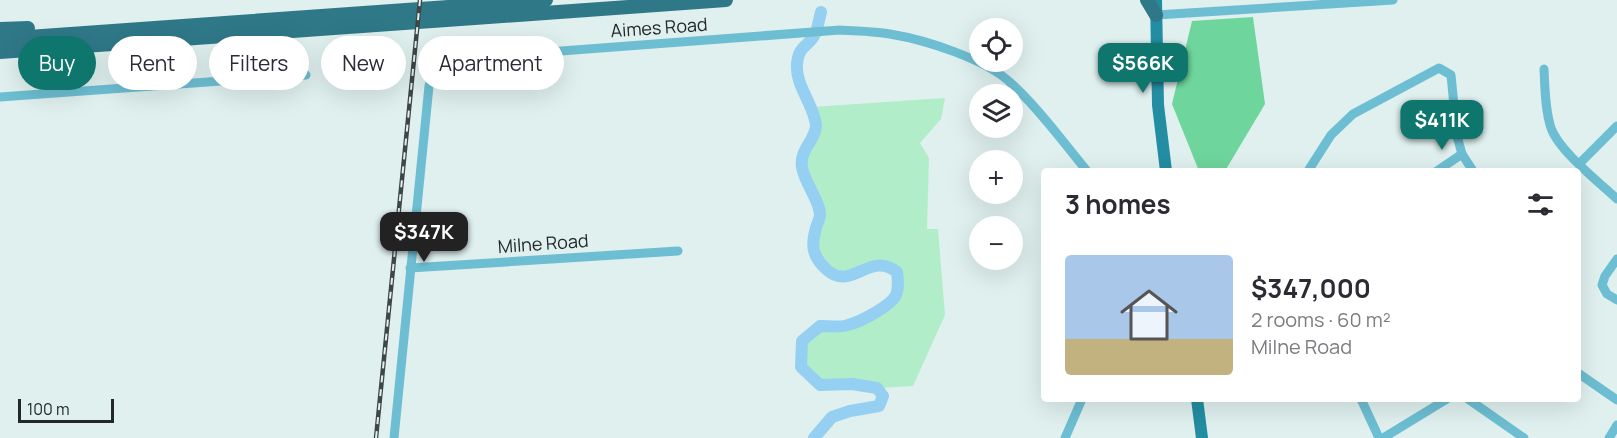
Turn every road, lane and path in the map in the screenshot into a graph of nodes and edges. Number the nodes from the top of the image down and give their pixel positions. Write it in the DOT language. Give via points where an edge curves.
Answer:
graph roads {
  1 [pos="537,0"];
  2 [pos="546,0"];
  3 [pos="726,0"];
  4 [pos="1147,0"];
  5 [pos="1156,0"];
  6 [pos="1161,0"];
  7 [pos="1393,0"];
  8 [pos="1156,15"];
  9 [pos="0,29"];
  10 [pos="120,30"];
  11 [pos="0,39"];
  12 [pos="0,52"];
  13 [pos="1544,69"];
  14 [pos="209,82"];
  15 [pos="0,97"];
  16 [pos="1617,126"];
  17 [pos="1462,154"];
  18 [pos="1579,164"];
  19 [pos="1084,168"];
  20 [pos="1166,168"];
  21 [pos="1310,168"];
  22 [pos="1441,168"];
  23 [pos="1471,168"];
  24 [pos="1617,199"];
  25 [pos="678,251"];
  26 [pos="1617,259"];
  27 [pos="410,268"];
  28 [pos="1617,300"];
  29 [pos="1581,375"];
  30 [pos="1617,400"];
  31 [pos="1081,402"];
  32 [pos="1197,402"];
  33 [pos="1362,402"];
  34 [pos="1442,402"];
  35 [pos="1472,402"];
  36 [pos="1617,425"];
  37 [pos="394,438"];
  38 [pos="1065,438"];
  39 [pos="1203,438"];
  40 [pos="1381,438"];
  41 [pos="1524,438"];
  42 [pos="1609,438"];
  1 -- 2 [label="highway"];
  1 -- 10 [label="highway"];
  3 -- 12 [label="highway"];
  4 -- 8 [label="highway"];
  5 -- 8 [label="main road"];
  6 -- 8 [label="highway"];
  7 -- 8 [label="street"];
  8 -- 20 [label="main road" via="1158,105"];
  9 -- 10 [label="highway"];
  10 -- 11 [label="highway"];
  13 -- 18 [label="street" via="1552,131"];
  14 -- 15 [label="street"];
  16 -- 18 [label="street"];
  17 -- 21 [label="street" via="1453,82 1451,75 1439,68 1353,114 1331,135"];
  17 -- 22 [label="street"];
  17 -- 23 [label="street"];
  18 -- 24 [label="street"];
  19 -- 27 [label="street, Aimes Road" via="1011,82 987,66 933,45 889,34 840,30 449,58 434,67 429,86"];
  25 -- 27 [label="street, Milne Road"];
  26 -- 28 [label="street" via="1602,285"];
  27 -- 37 [label="street"];
  29 -- 30 [label="street"];
  31 -- 38 [label="street"];
  32 -- 39 [label="main road"];
  33 -- 40 [label="street"];
  34 -- 40 [label="street"];
  35 -- 41 [label="street"];
  36 -- 42 [label="street"];
}
